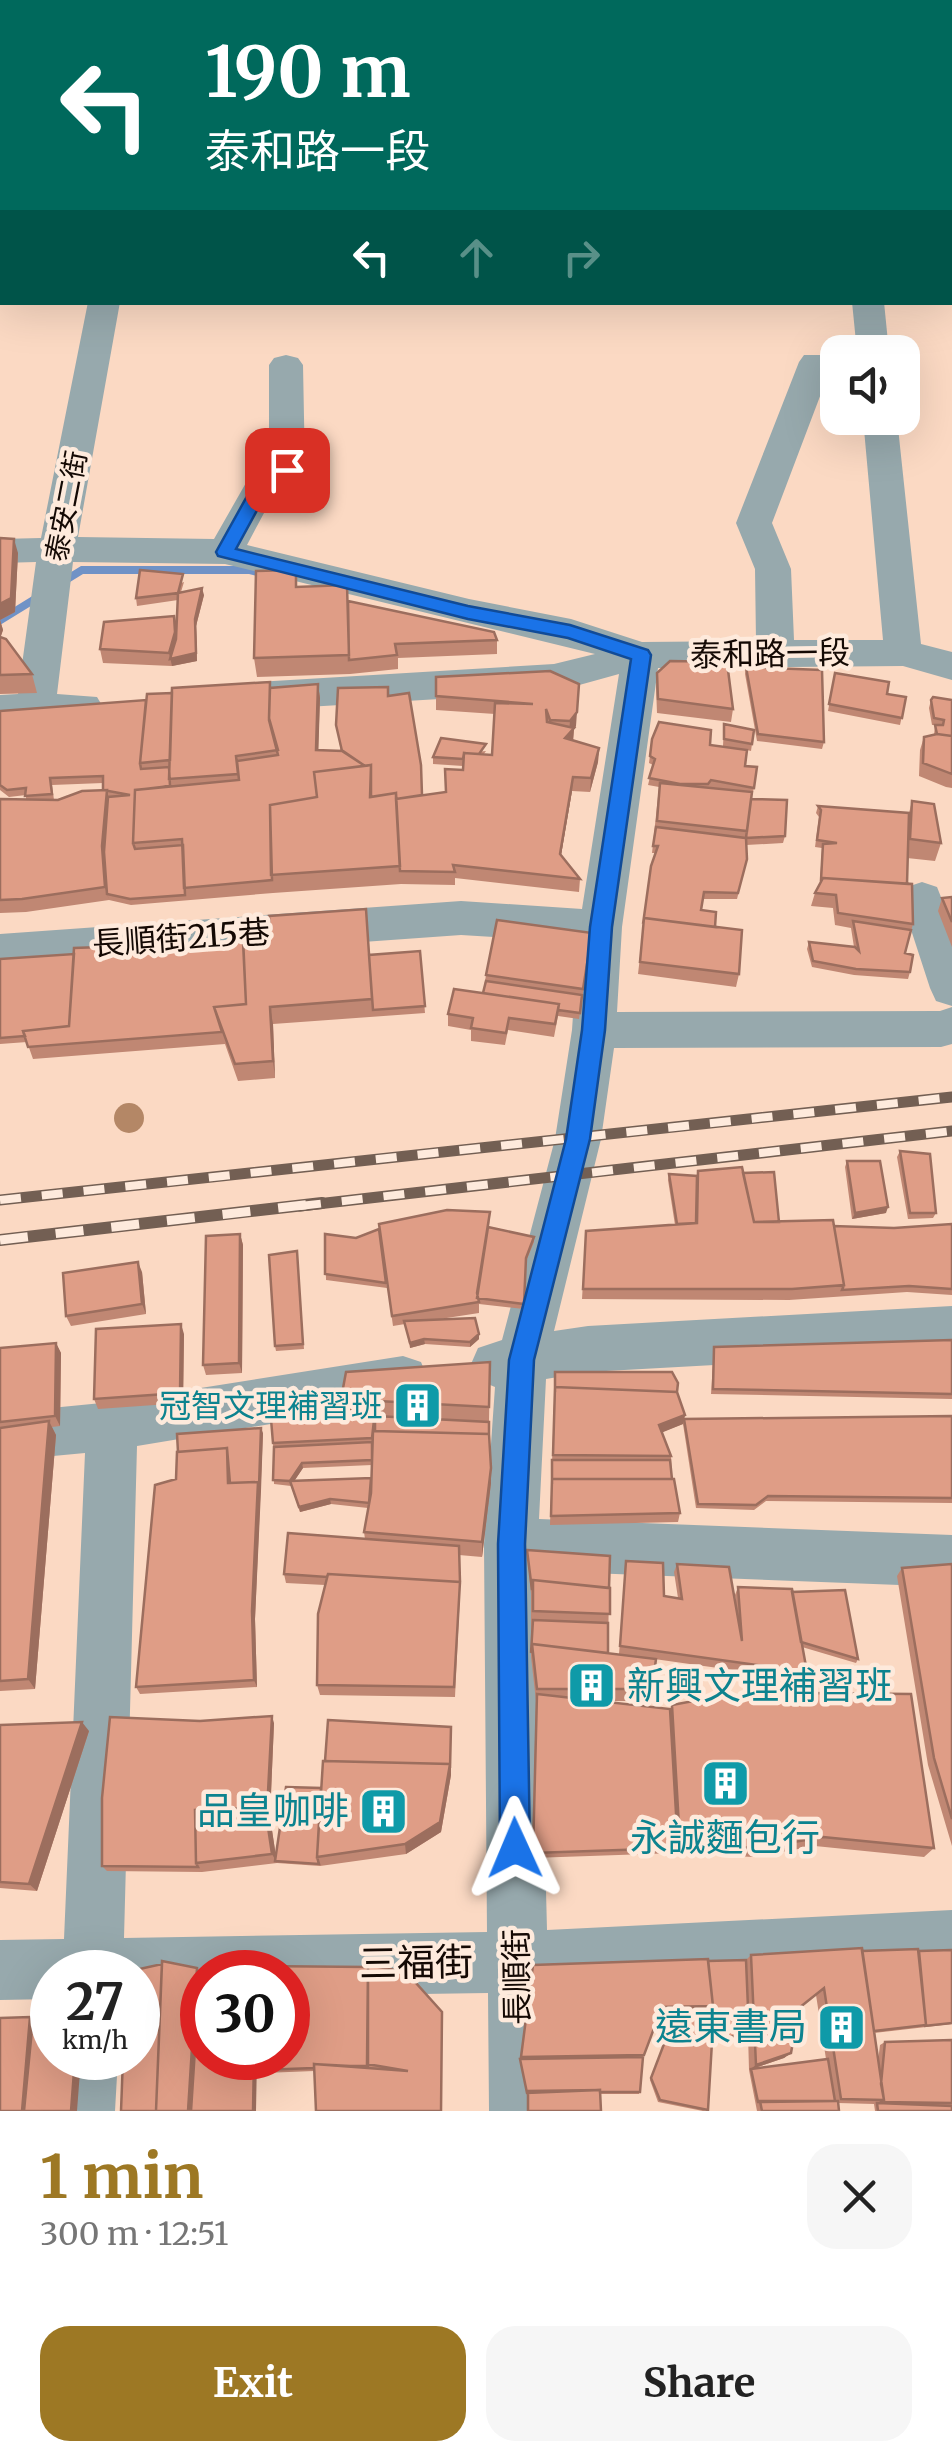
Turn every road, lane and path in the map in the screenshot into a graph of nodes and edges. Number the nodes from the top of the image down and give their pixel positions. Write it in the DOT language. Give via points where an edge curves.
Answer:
graph roads {
  1 [pos="103,305"];
  2 [pos="868,305"];
  3 [pos="871,335"];
  4 [pos="816,362"];
  5 [pos="286,365"];
  6 [pos="882,435"];
  7 [pos="0,551"];
  8 [pos="225,552"];
  9 [pos="53,573"];
  10 [pos="903,652"];
  11 [pos="776,653"];
  12 [pos="641,655"];
  13 [pos="952,666"];
  14 [pos="227,698"];
  15 [pos="112,705"];
  16 [pos="17,710"];
  17 [pos="922,899"];
  18 [pos="601,927"];
  19 [pos="0,951"];
  20 [pos="952,988"];
  21 [pos="952,1025"];
  22 [pos="594,1030"];
  23 [pos="952,1330"];
  24 [pos="522,1360"];
  25 [pos="112,1426"];
  26 [pos="0,1437"];
  27 [pos="511,1544"];
  28 [pos="952,1562"];
  29 [pos="952,1940"];
  30 [pos="94,1950"];
  31 [pos="516,1962"];
  32 [pos="160,1968"];
  33 [pos="0,1970"];
  34 [pos="30,1970"];
  35 [pos="86,2080"];
  36 [pos="84,2111"];
  37 [pos="520,2111"];
  1 -- 9 [label="street, 泰安二街"];
  2 -- 3 [label="street"];
  4 -- 11 [label="street" via="754,523 773,569"];
  5 -- 8 [label="street" via="287,470 268,475"];
  6 -- 10 [label="street"];
  7 -- 9 [label="street, 泰和路一段"];
  8 -- 9 [label="street, 泰和路一段" via="140,548"];
  8 -- 12 [label="street, 泰和路一段" via="570,632"];
  9 -- 16 [label="street, 泰安二街"];
  10 -- 11 [label="street, 泰和路一段"];
  10 -- 13 [label="street, 泰和路一段"];
  11 -- 12 [label="street, 泰和路一段"];
  12 -- 14 [label="street" via="554,678"];
  12 -- 18 [label="street, 長順街"];
  15 -- 16 [label="street"];
  17 -- 20 [label="street"];
  18 -- 19 [label="street, 長順街215巷" via="460,918"];
  18 -- 22 [label="street, 長順街"];
  21 -- 22 [label="street"];
  22 -- 24 [label="street, 長順街" via="578,1139"];
  23 -- 24 [label="street" via="588,1348"];
  24 -- 25 [label="street"];
  24 -- 27 [label="street, 長順街"];
  25 -- 26 [label="street"];
  25 -- 30 [label="street"];
  27 -- 28 [label="street"];
  27 -- 31 [label="street, 長順街"];
  29 -- 31 [label="street, 三福街"];
  31 -- 32 [label="street, 三福街"];
  31 -- 37 [label="street, 長順街"];
  33 -- 34 [label="street, 三福街"];
  35 -- 36 [label="street"];
}
